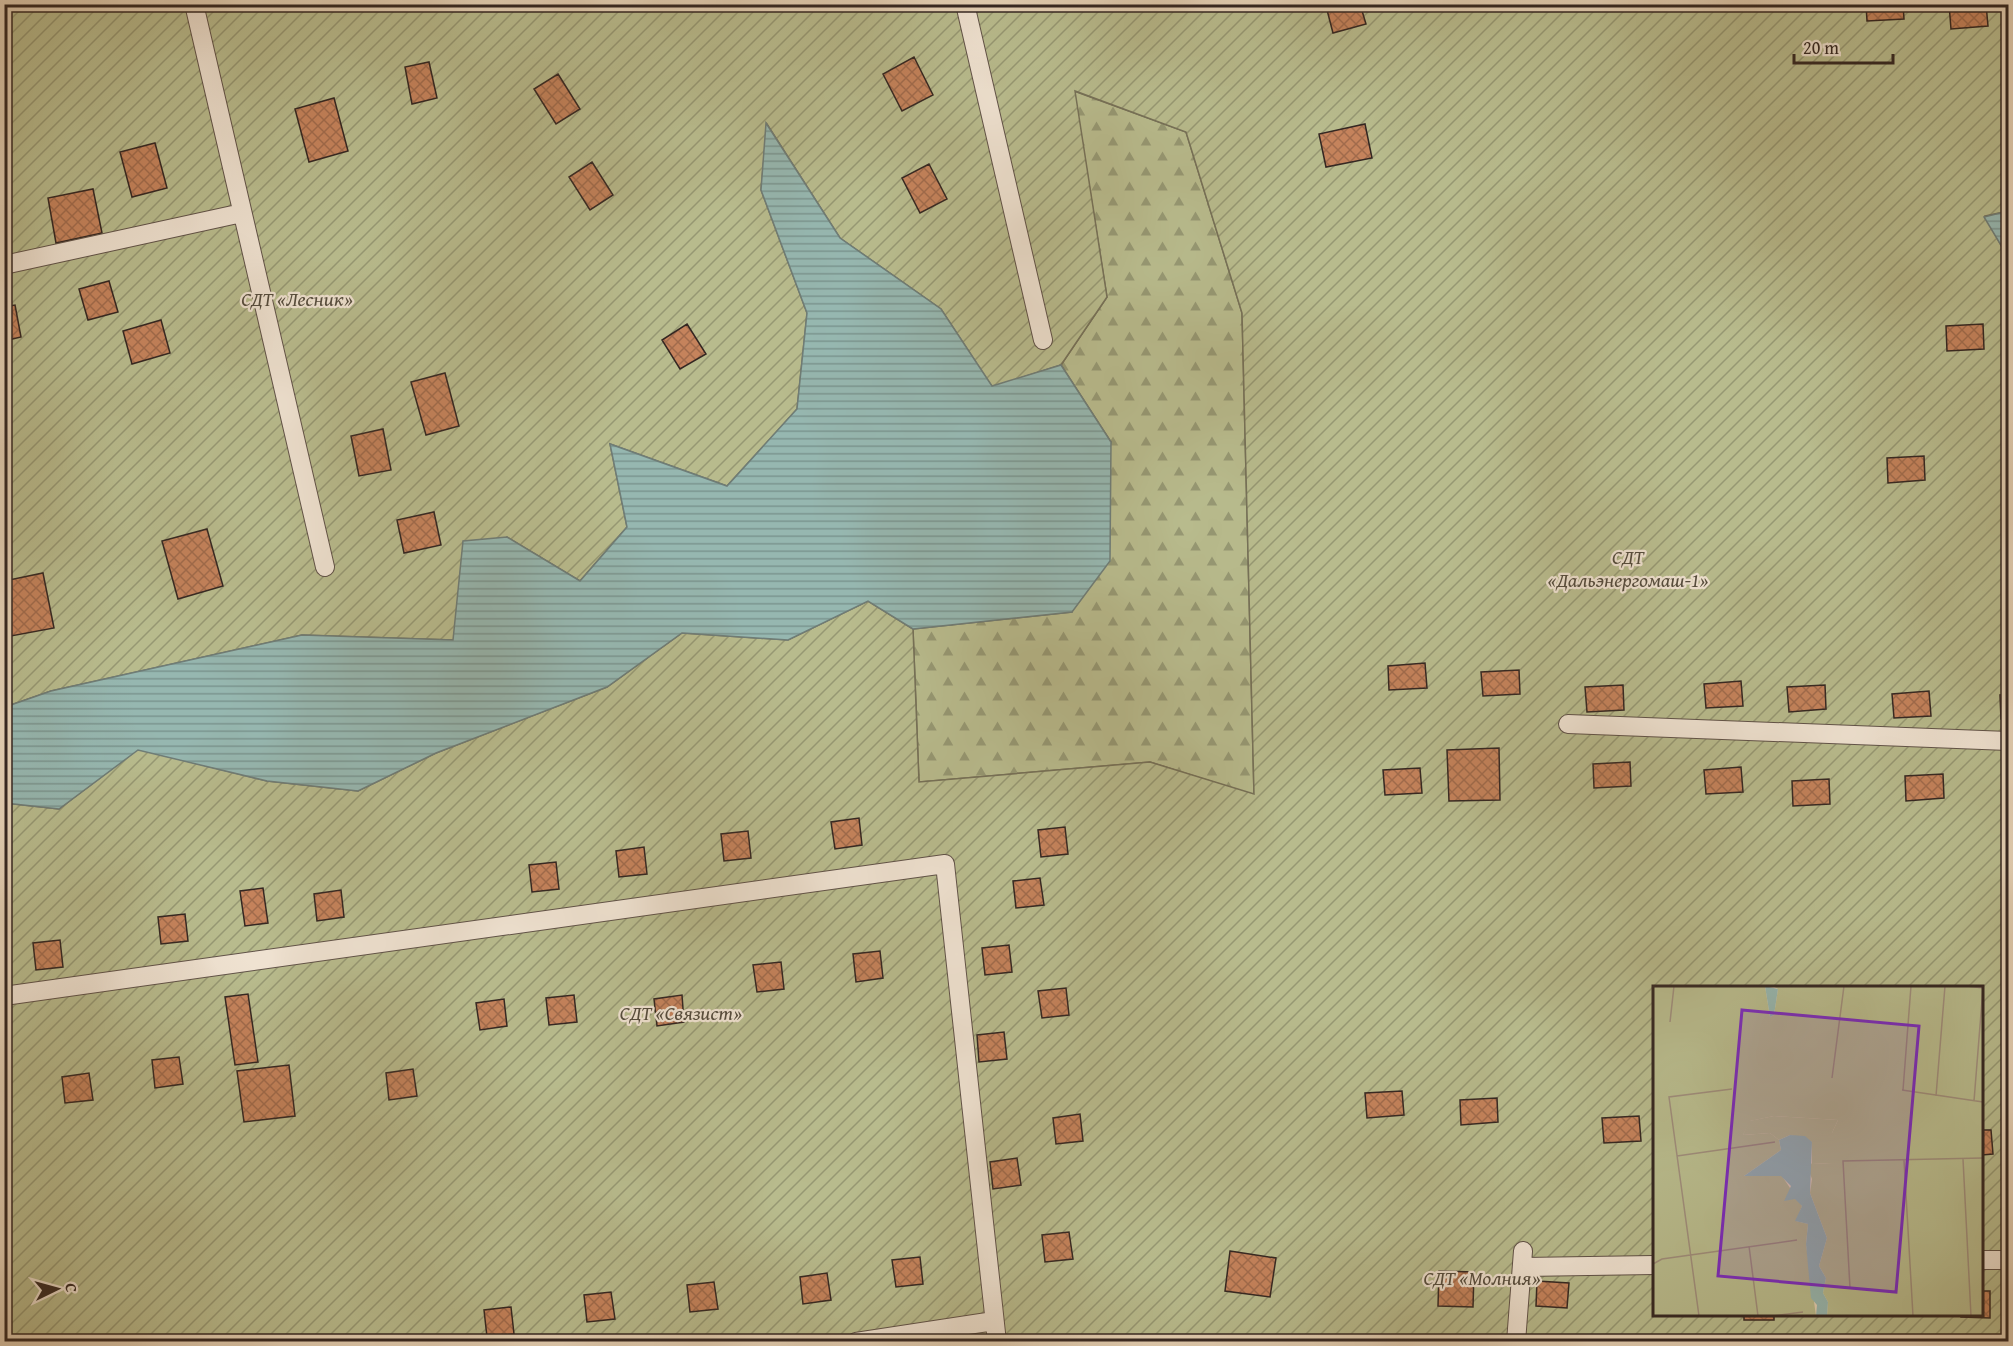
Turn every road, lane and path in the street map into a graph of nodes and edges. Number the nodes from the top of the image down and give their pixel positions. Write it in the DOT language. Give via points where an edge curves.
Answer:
graph roads {
  1 [pos="195,4"];
  2 [pos="965,4"];
  3 [pos="242,213"];
  4 [pos="4,266"];
  5 [pos="1043,340"];
  6 [pos="325,567"];
  7 [pos="1568,724"];
  8 [pos="2008,741"];
  9 [pos="4,996"];
  10 [pos="1983,1260"];
  11 [pos="2008,1260"];
  12 [pos="1653,1265"];
  13 [pos="994,1321"];
  14 [pos="856,1341"];
  15 [pos="997,1341"];
  16 [pos="1516,1341"];
  1 -- 3 [label="lane"];
  2 -- 5 [label="lane"];
  3 -- 4 [label="lane"];
  3 -- 6 [label="lane"];
  7 -- 8 [label="lane"];
  9 -- 13 [label="lane" via="945,864"];
  10 -- 11 [label="lane"];
  12 -- 16 [label="lane" via="1522,1259"];
  13 -- 14 [label="lane"];
  13 -- 15 [label="lane"];
}
